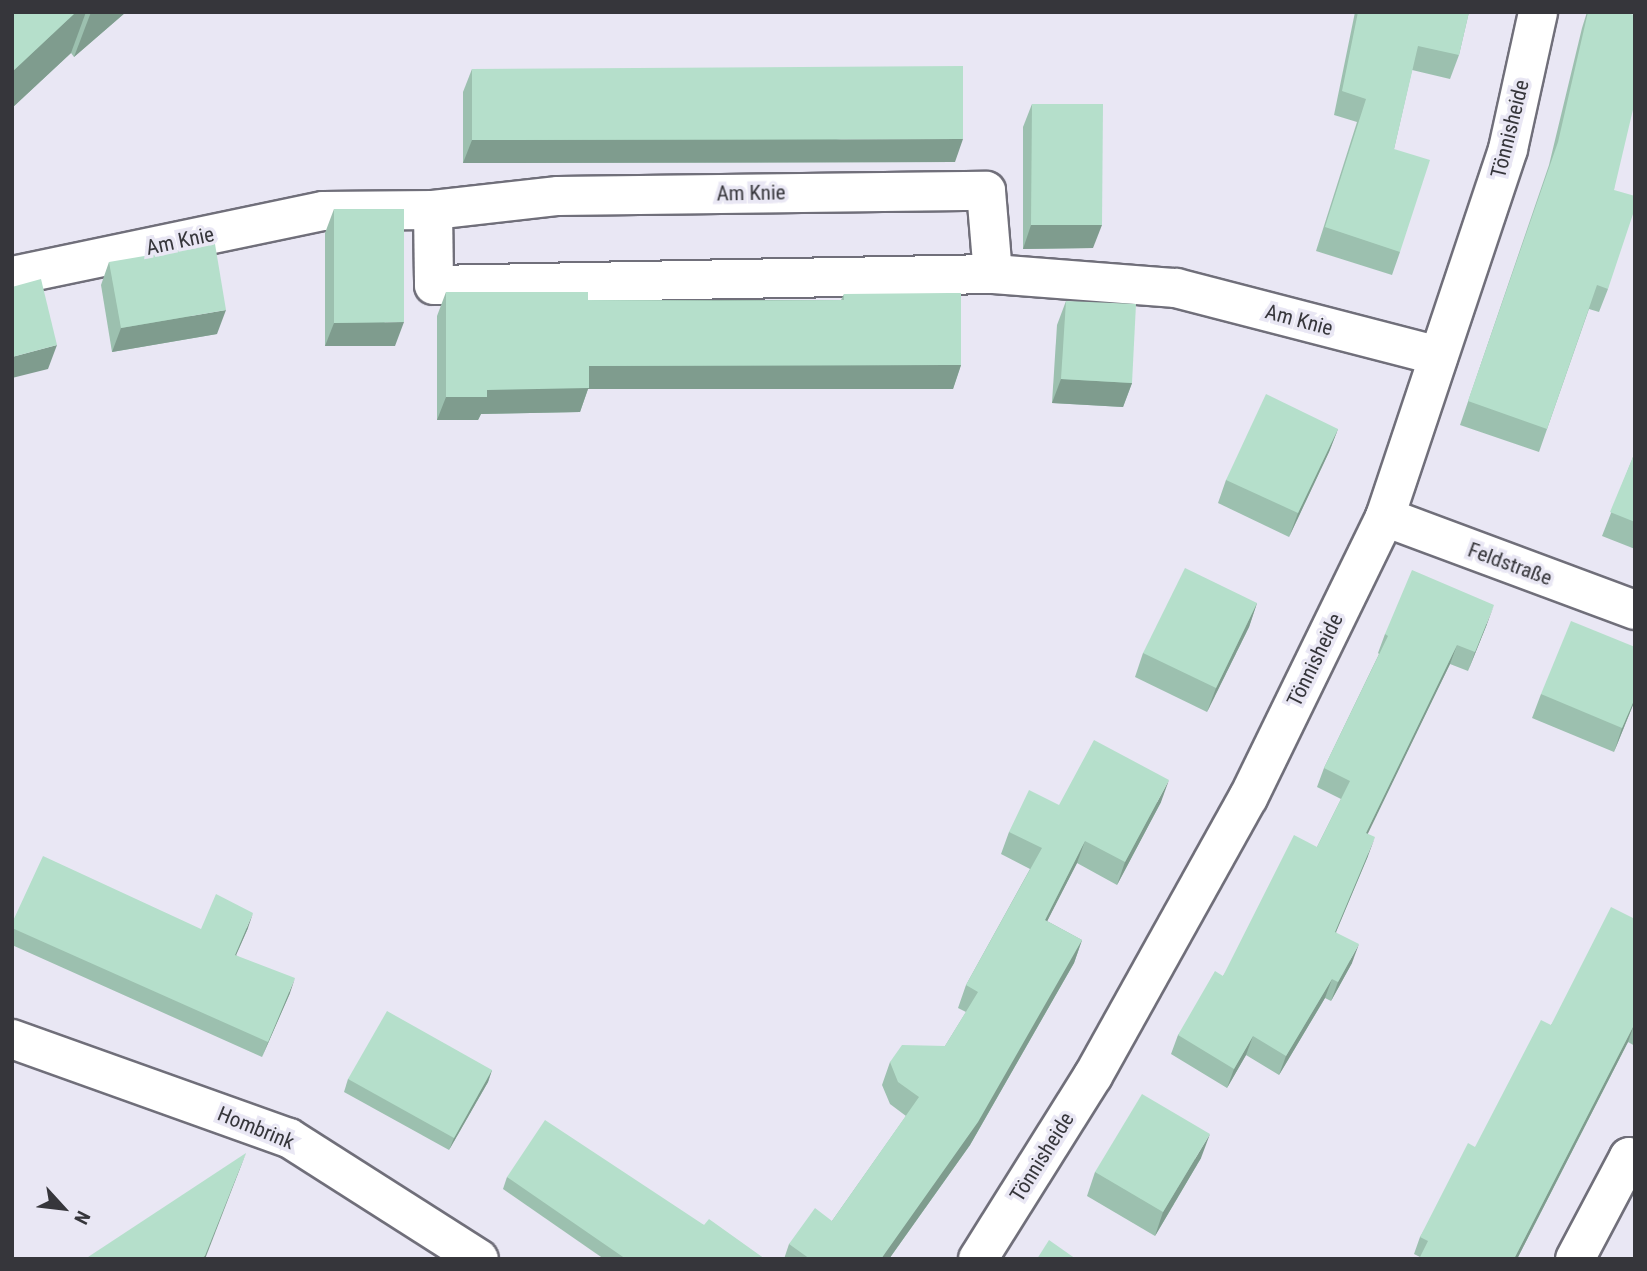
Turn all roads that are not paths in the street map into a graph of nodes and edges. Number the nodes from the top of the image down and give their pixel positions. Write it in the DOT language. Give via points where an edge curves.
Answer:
graph roads {
  1 [pos="1538,12"];
  2 [pos="433,210"];
  3 [pos="993,274"];
  4 [pos="12,276"];
  5 [pos="1438,356"];
  6 [pos="1385,517"];
  7 [pos="1635,610"];
  8 [pos="12,1039"];
  9 [pos="1635,1160"];
  10 [pos="479,1259"];
  11 [pos="978,1259"];
  12 [pos="1575,1259"];
  1 -- 5 [label="street, Tönnisheide" via="1508,149"];
  2 -- 3 [label="street, Am Knie" via="434,285"];
  2 -- 3 [label="street, Am Knie" via="558,196 986,191"];
  2 -- 4 [label="street, Am Knie" via="323,211"];
  3 -- 5 [label="street, Am Knie" via="1176,288"];
  5 -- 6 [label="street, Tönnisheide"];
  6 -- 7 [label="street, Feldstraße"];
  6 -- 11 [label="street, Tönnisheide" via="1248,798 1093,1076"];
  8 -- 10 [label="street, Hombrink" via="289,1139"];
  9 -- 12 [label="street" via="1629,1157"];
}
